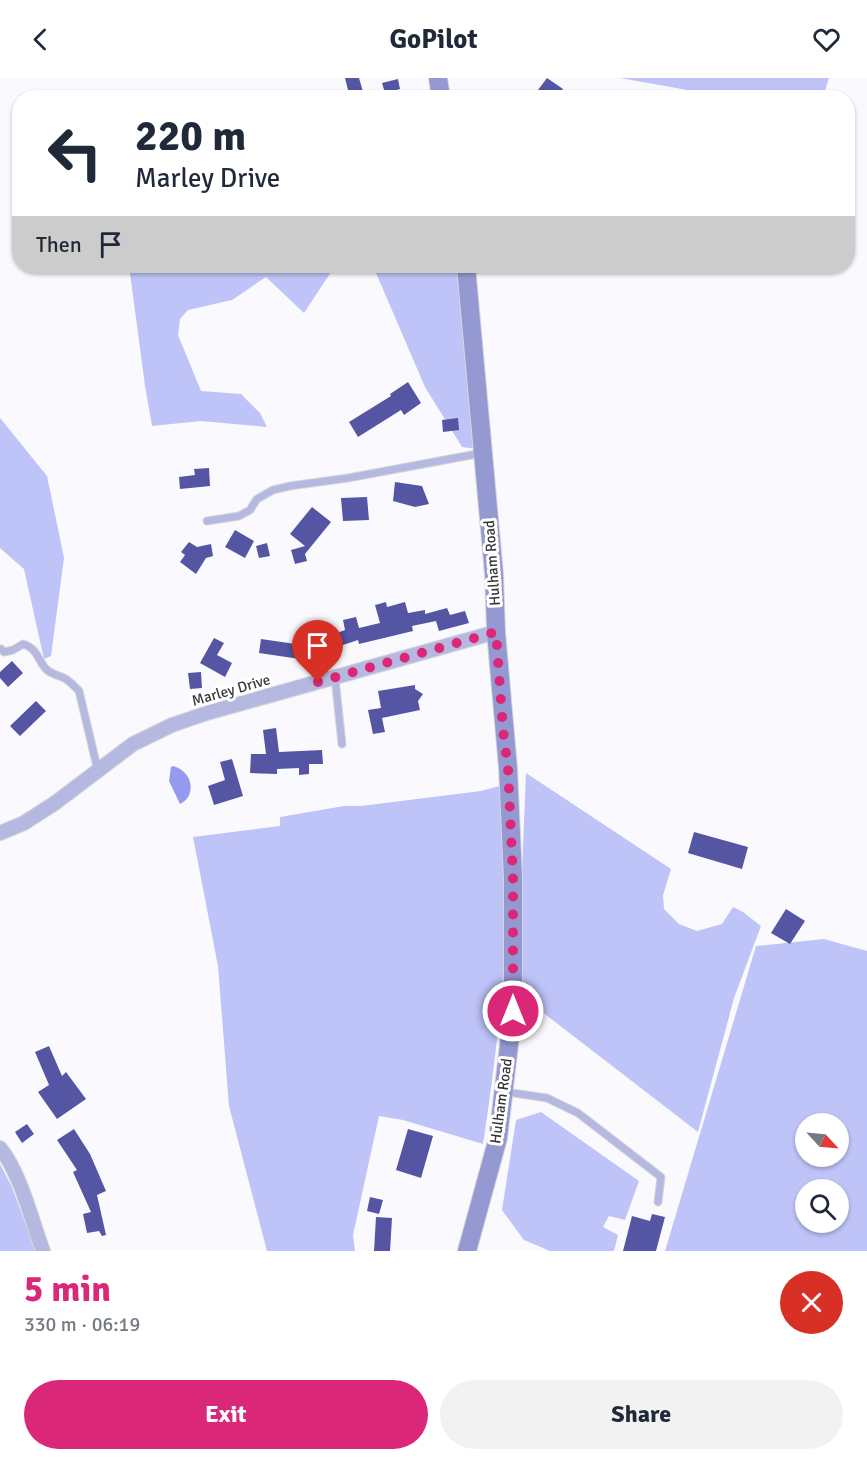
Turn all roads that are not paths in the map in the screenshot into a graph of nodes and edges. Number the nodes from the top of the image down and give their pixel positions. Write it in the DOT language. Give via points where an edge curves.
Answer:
graph roads {
  1 [pos="467,273"];
  2 [pos="483,452"];
  3 [pos="207,521"];
  4 [pos="496,632"];
  5 [pos="1,649"];
  6 [pos="335,678"];
  7 [pos="342,744"];
  8 [pos="98,771"];
  9 [pos="0,833"];
  10 [pos="503,1091"];
  11 [pos="0,1148"];
  12 [pos="658,1202"];
  13 [pos="43,1251"];
  14 [pos="467,1251"];
  1 -- 2 [label="street, Hulham Road"];
  2 -- 3 [label="lane" via="273,490 239,516"];
  2 -- 4 [label="street, Hulham Road"];
  4 -- 6 [label="street, Marley Drive"];
  4 -- 10 [label="street, Hulham Road" via="513,878 513,1011"];
  5 -- 8 [label="lane" via="4,652 23,644 29,646 45,668 79,691"];
  6 -- 7 [label="lane"];
  6 -- 8 [label="street, Marley Drive" via="172,725 133,744"];
  8 -- 9 [label="street, Marley Drive" via="32,818"];
  10 -- 12 [label="lane" via="547,1098 578,1113 661,1177"];
  10 -- 14 [label="street, Hulham Road" via="498,1138"];
  11 -- 13 [label="street" via="8,1157"];
}
